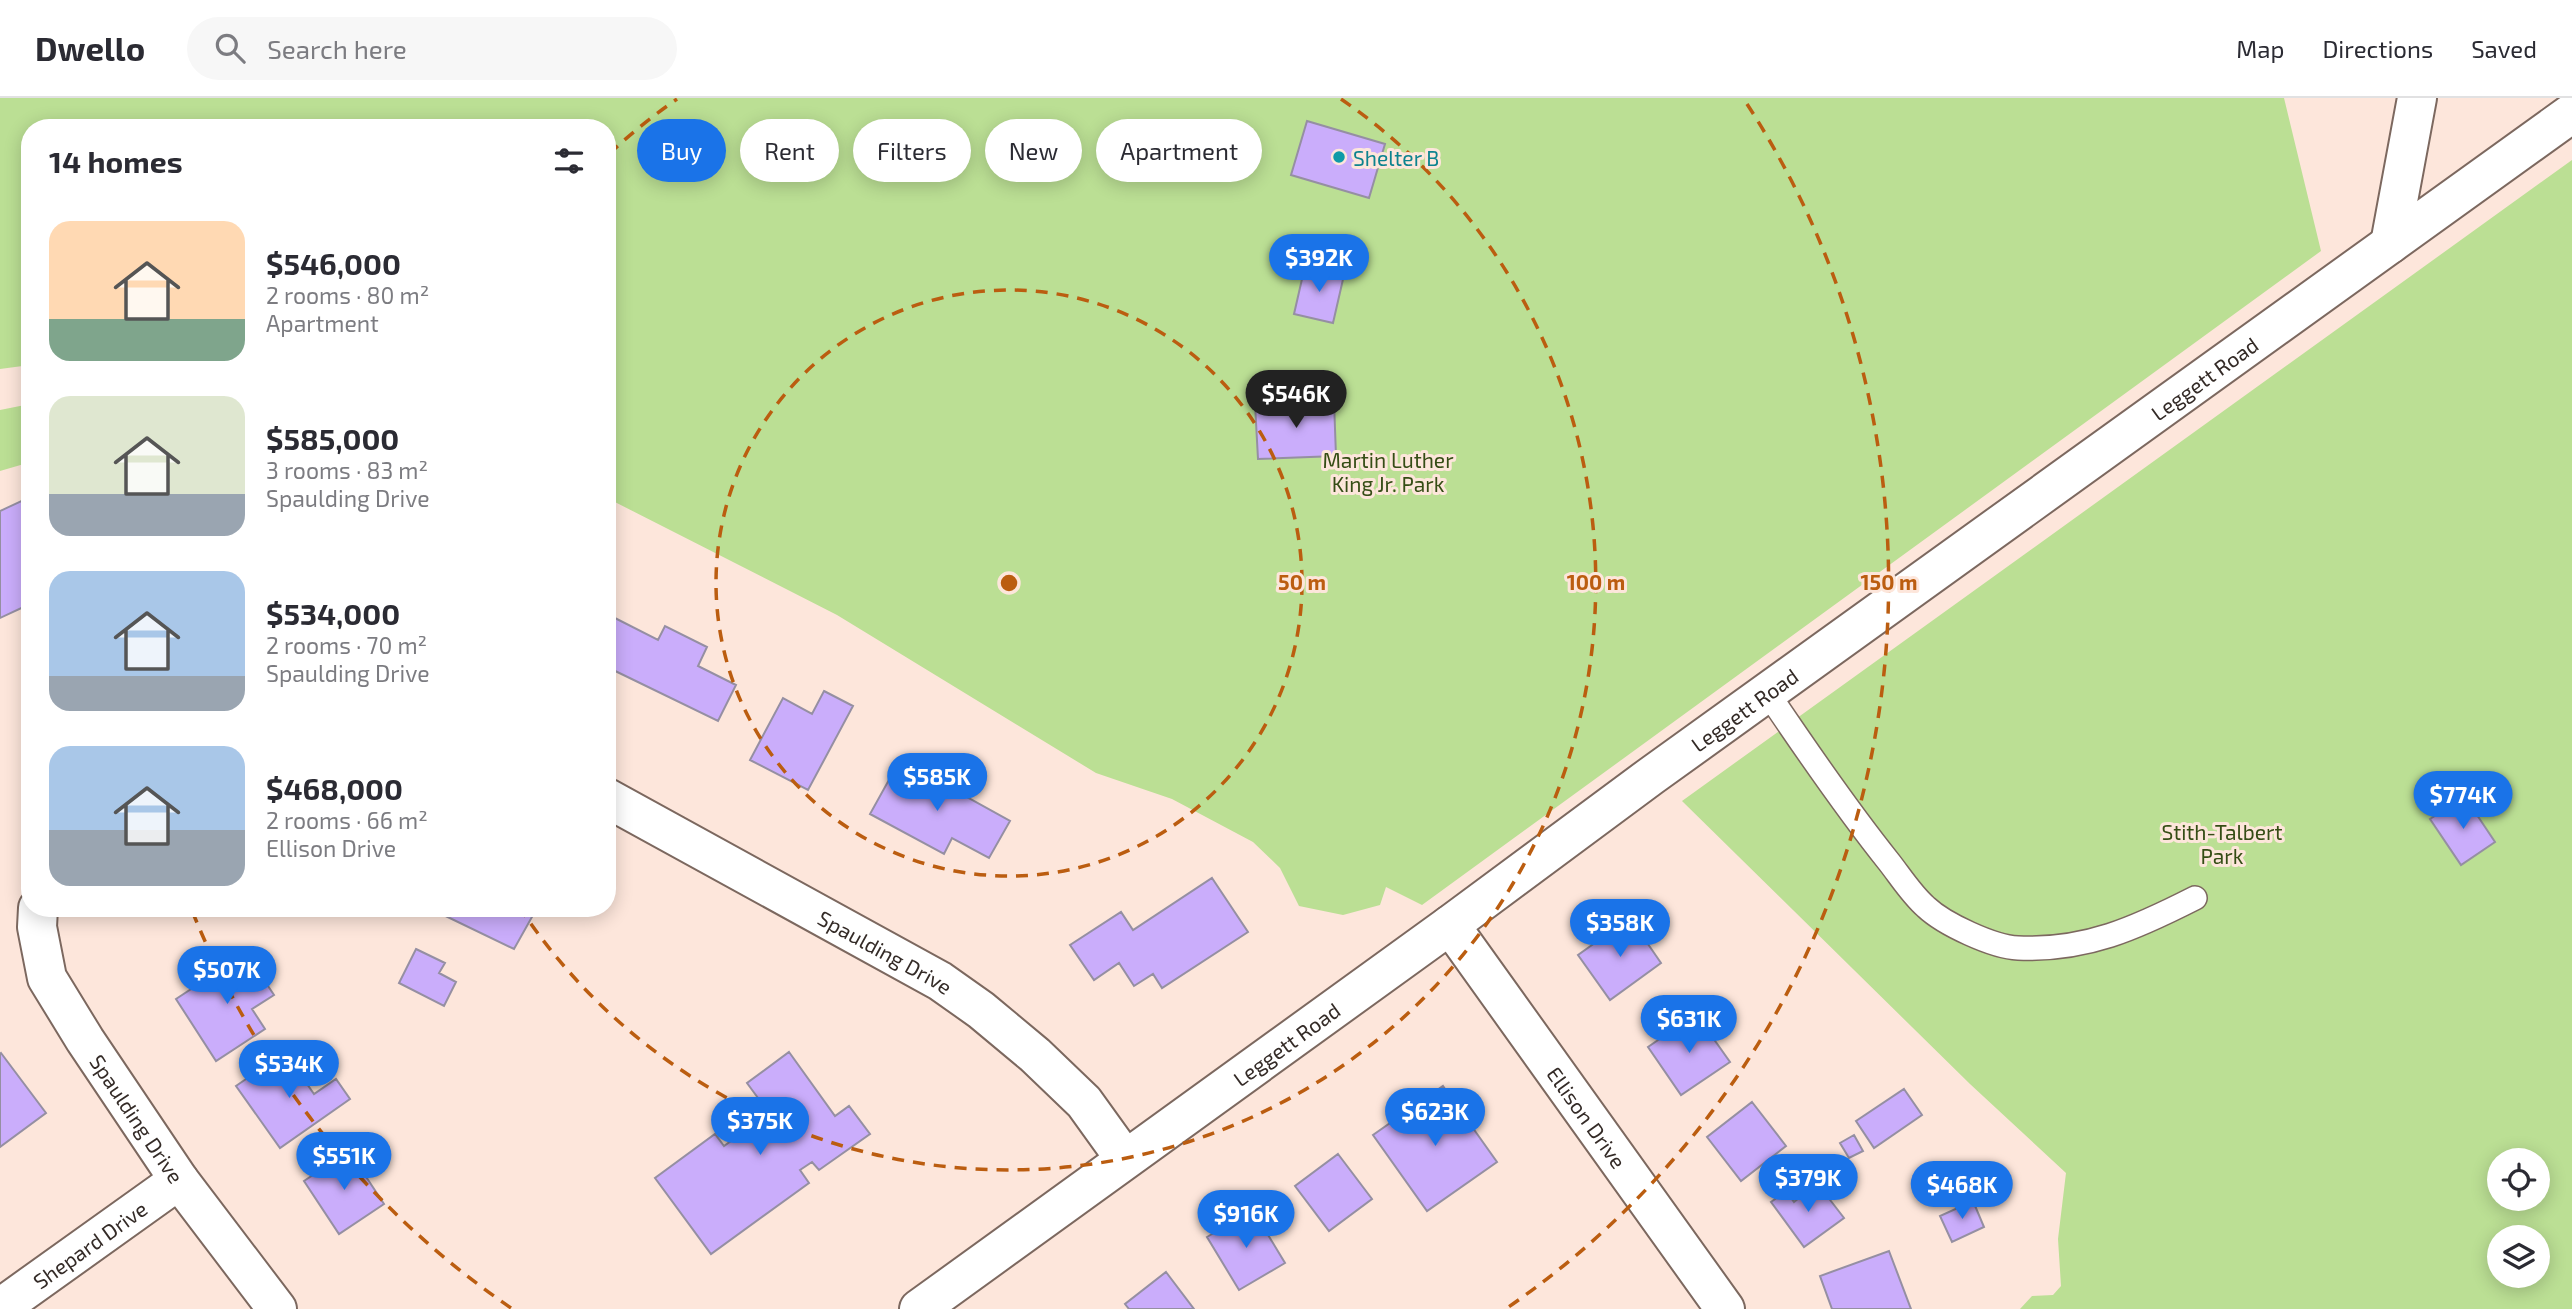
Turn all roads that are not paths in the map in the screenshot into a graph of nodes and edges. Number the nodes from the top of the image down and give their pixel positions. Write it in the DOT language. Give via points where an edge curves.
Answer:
graph roads {
  1 [pos="2417,98"];
  2 [pos="2572,113"];
  3 [pos="2390,244"];
  4 [pos="1767,692"];
  5 [pos="616,803"];
  6 [pos="2195,898"];
  7 [pos="38,917"];
  8 [pos="1450,925"];
  9 [pos="1125,1159"];
  10 [pos="179,1180"];
  11 [pos="0,1308"];
  12 [pos="278,1309"];
  13 [pos="919,1309"];
  14 [pos="1725,1309"];
  1 -- 3 [label="street"];
  2 -- 3 [label="street, Leggett Road"];
  3 -- 4 [label="street, Leggett Road"];
  4 -- 6 [label="lane" via="1849,812 1900,876 1926,907 1960,930 2015,948 2055,947 2139,926"];
  4 -- 8 [label="street, Leggett Road"];
  5 -- 9 [label="street, Spaulding Drive" via="940,981 1035,1055 1084,1102"];
  7 -- 10 [label="street, Spaulding Drive" via="47,978"];
  8 -- 9 [label="street, Leggett Road"];
  8 -- 14 [label="street, Ellison Drive"];
  9 -- 13 [label="street, Leggett Road"];
  10 -- 11 [label="street, Shepard Drive"];
  10 -- 12 [label="street, Spaulding Drive"];
}
